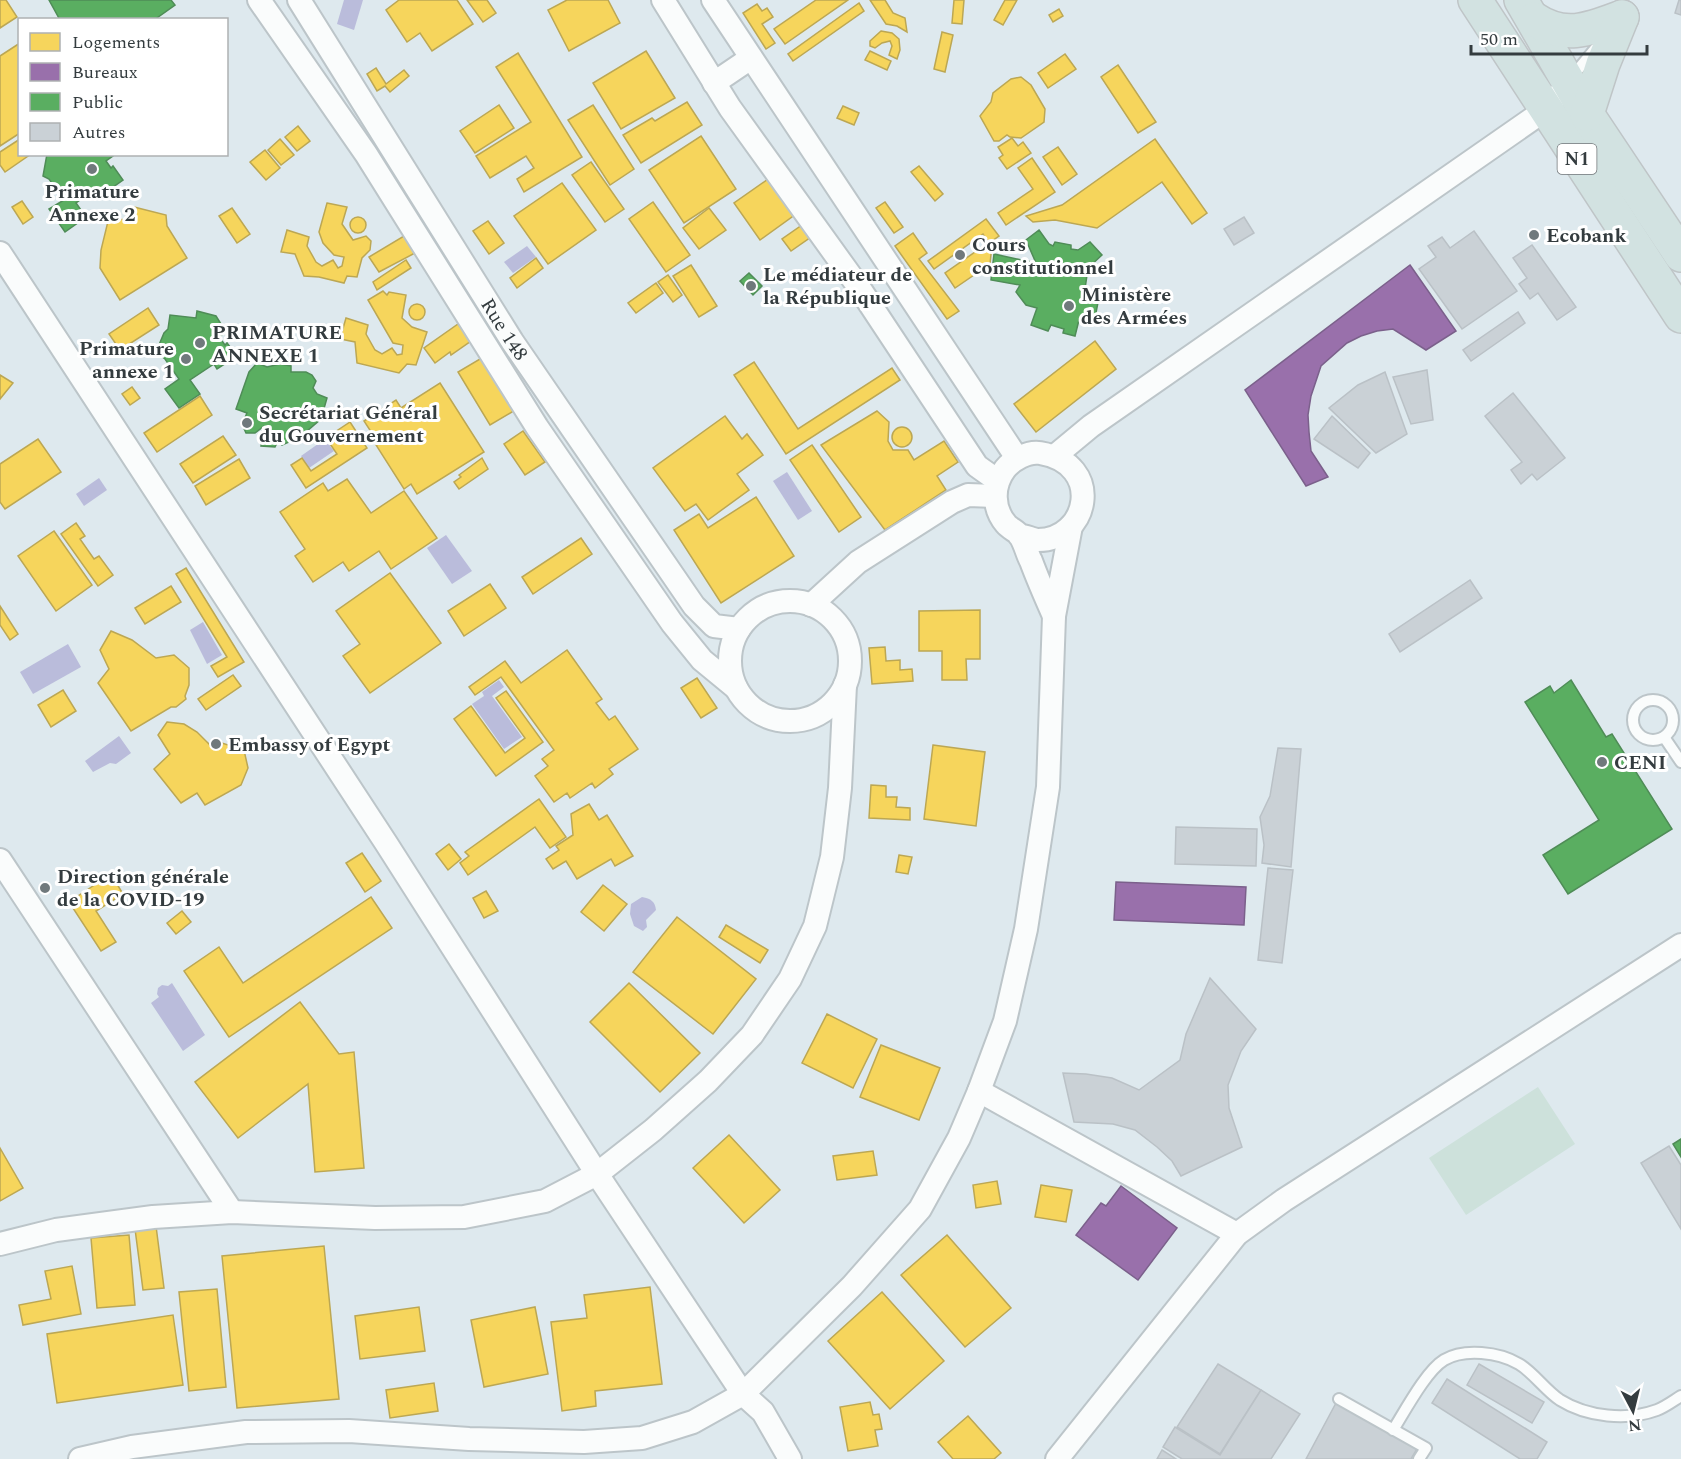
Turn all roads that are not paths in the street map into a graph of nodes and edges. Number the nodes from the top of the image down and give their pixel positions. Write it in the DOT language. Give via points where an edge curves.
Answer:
graph roads {
  1 [pos="259,0"];
  2 [pos="299,0"];
  3 [pos="663,0"];
  4 [pos="713,0"];
  5 [pos="1475,0"];
  6 [pos="1527,10"];
  7 [pos="1624,13"];
  8 [pos="751,58"];
  9 [pos="1567,82"];
  10 [pos="714,83"];
  11 [pos="1545,110"];
  12 [pos="1587,114"];
  13 [pos="454,248"];
  14 [pos="0,253"];
  15 [pos="1681,255"];
  16 [pos="434,262"];
  17 [pos="1681,316"];
  18 [pos="1056,455"];
  19 [pos="1017,458"];
  20 [pos="996,489"];
  21 [pos="1071,526"];
  22 [pos="1020,535"];
  23 [pos="811,605"];
  24 [pos="1054,616"];
  25 [pos="739,629"];
  26 [pos="845,686"];
  27 [pos="736,688"];
  28 [pos="1664,737"];
  29 [pos="1681,762"];
  30 [pos="0,860"];
  31 [pos="1681,945"];
  32 [pos="979,1091"];
  33 [pos="597,1174"];
  34 [pos="232,1212"];
  35 [pos="1237,1234"];
  36 [pos="0,1244"];
  37 [pos="743,1394"];
  38 [pos="1681,1396"];
  39 [pos="1339,1399"];
  40 [pos="1394,1430"];
  41 [pos="469,1439"];
  42 [pos="80,1459"];
  43 [pos="456,1459"];
  44 [pos="790,1459"];
  45 [pos="1057,1459"];
  46 [pos="1419,1459"];
  1 -- 16 [label="street" via="366,154"];
  2 -- 13 [label="street, Rue 148"];
  3 -- 10 [label="street"];
  4 -- 8 [label="street"];
  5 -- 11 [label="highway, N1"];
  6 -- 7 [label="highway" via="1548,29 1572,31 1592,28"];
  6 -- 9 [label="highway, N1"];
  7 -- 9 [label="lane"];
  7 -- 12 [label="highway"];
  8 -- 10 [label="street"];
  8 -- 19 [label="street"];
  9 -- 11 [label="street"];
  9 -- 12 [label="highway, N1"];
  10 -- 20 [label="street"];
  11 -- 17 [label="highway, N1"];
  11 -- 18 [label="street" via="1091,426"];
  12 -- 15 [label="highway, N1"];
  13 -- 16 [label="street"];
  13 -- 25 [label="street, Rue 148" via="512,341 694,606 714,626"];
  14 -- 33 [label="street" via="393,853"];
  16 -- 27 [label="street" via="537,428 672,623 702,660"];
  18 -- 19 [label="street" via="1036,452"];
  18 -- 21 [label="street" via="1077,473 1082,487 1083,501"];
  19 -- 20 [label="street" via="1005,468"];
  20 -- 22 [label="street" via="998,512"];
  20 -- 23 [label="street" via="952,502 858,562"];
  21 -- 22 [label="street" via="1055,537 1037,540"];
  21 -- 24 [label="street"];
  22 -- 24 [label="street"];
  23 -- 25 [label="street" via="778,602 749,617"];
  23 -- 26 [label="street" via="837,624 846,638 850,670"];
  24 -- 32 [label="street" via="1048,787 1026,929 1005,1021"];
  25 -- 27 [label="street" via="730,658"];
  26 -- 27 [label="street" via="824,711 791,721 758,712"];
  26 -- 33 [label="street" via="832,857 815,926 790,979 752,1035 708,1081"];
  28 -- 29 [label="lane"];
  30 -- 34 [label="street"];
  31 -- 35 [label="street"];
  32 -- 35 [label="street"];
  32 -- 37 [label="street" via="959,1138 920,1209 852,1286"];
  33 -- 34 [label="street" via="544,1201 464,1217"];
  33 -- 37 [label="street"];
  34 -- 36 [label="street" via="153,1217 56,1230"];
  35 -- 45 [label="street"];
  37 -- 41 [label="street" via="693,1422 642,1438 584,1442"];
  37 -- 44 [label="street" via="763,1412"];
  38 -- 40 [label="lane" via="1657,1410 1603,1415 1560,1400 1519,1364 1482,1353 1462,1354 1444,1359 1431,1371"];
  39 -- 40 [label="lane"];
  40 -- 46 [label="lane" via="1426,1448"];
  41 -- 42 [label="street" via="349,1431 246,1432 132,1447"];
  41 -- 43 [label="street"];
}
